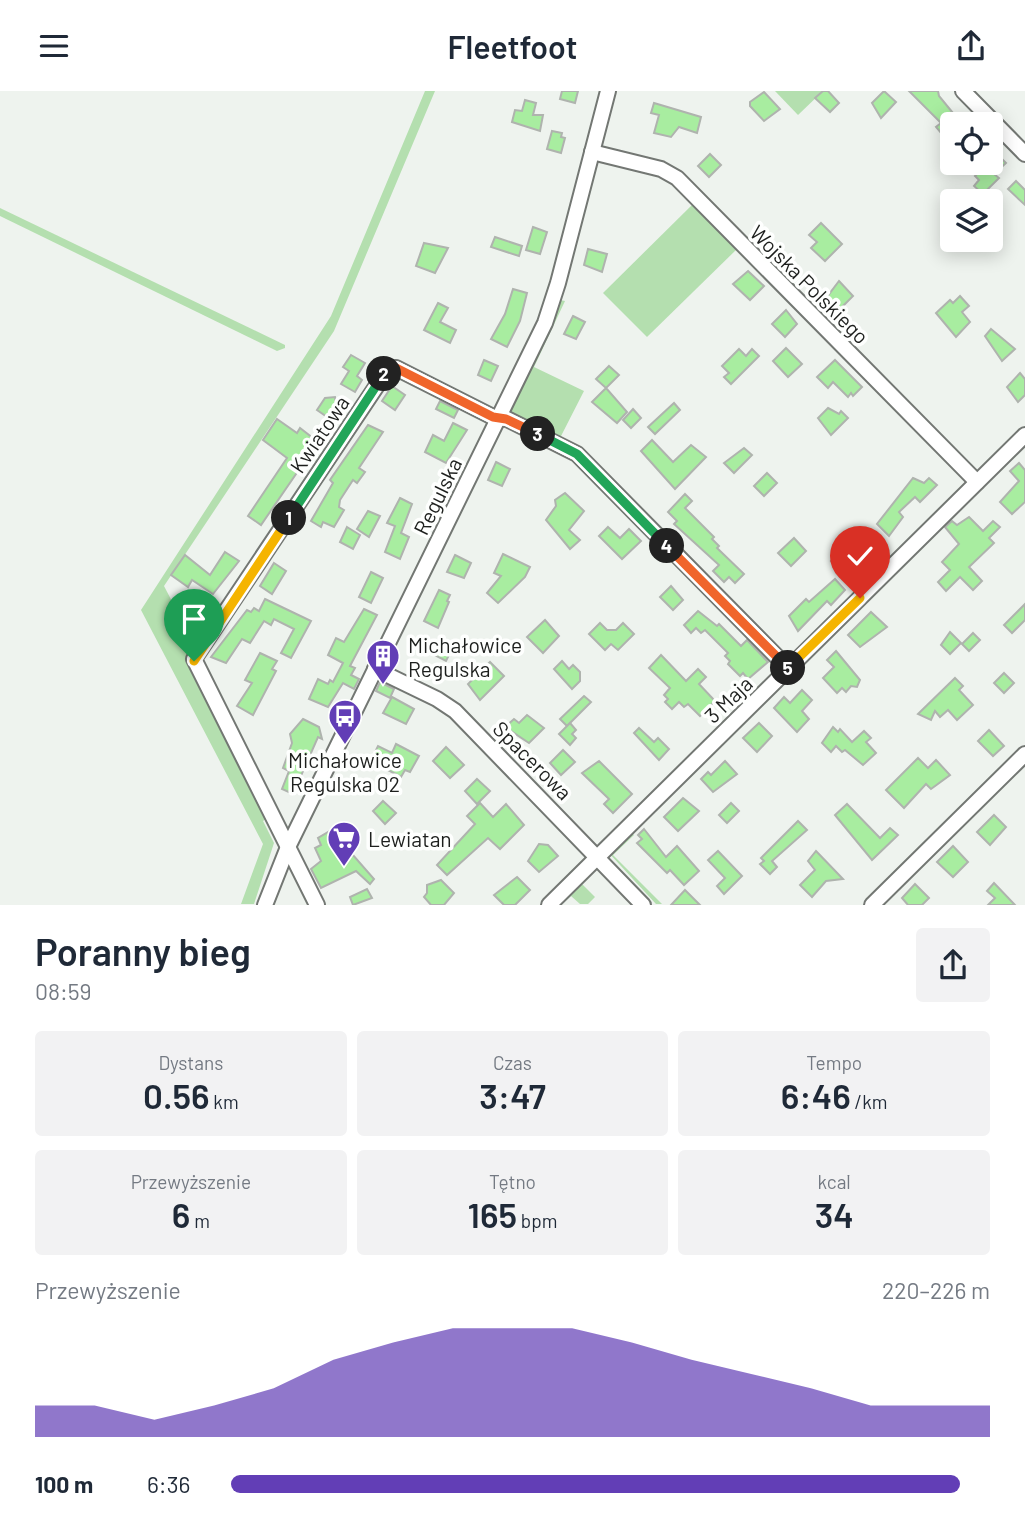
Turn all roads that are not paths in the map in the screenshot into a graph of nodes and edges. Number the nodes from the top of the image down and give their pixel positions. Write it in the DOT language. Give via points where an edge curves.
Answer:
graph roads {
  1 [pos="608,91"];
  2 [pos="963,91"];
  3 [pos="592,152"];
  4 [pos="1025,154"];
  5 [pos="499,418"];
  6 [pos="1025,435"];
  7 [pos="977,482"];
  8 [pos="375,669"];
  9 [pos="789,669"];
  10 [pos="1025,754"];
  11 [pos="288,847"];
  12 [pos="598,857"];
  13 [pos="301,872"];
  14 [pos="276,874"];
  15 [pos="265,905"];
  16 [pos="317,905"];
  17 [pos="549,905"];
  18 [pos="643,905"];
  19 [pos="872,905"];
  1 -- 3 [label="street, Regulska"];
  2 -- 4 [label="street"];
  3 -- 5 [label="street, Regulska" via="550,309"];
  3 -- 7 [label="street, Wojska Polskiego" via="677,177"];
  5 -- 8 [label="street, Regulska"];
  5 -- 9 [label="street" via="577,454"];
  5 -- 11 [label="street, Kwiatowa" via="397,369 388,369 195,656 198,671"];
  6 -- 7 [label="street, 3 Maja"];
  7 -- 9 [label="street, 3 Maja"];
  8 -- 11 [label="street, Regulska"];
  8 -- 12 [label="street, Spacerowa" via="455,711"];
  9 -- 12 [label="street, 3 Maja"];
  10 -- 19 [label="street"];
  11 -- 13 [label="street"];
  11 -- 14 [label="street, Regulska"];
  12 -- 17 [label="street, 3 Maja"];
  12 -- 18 [label="street, Spacerowa"];
  13 -- 14 [label="street" via="288,869"];
  13 -- 16 [label="street"];
  14 -- 15 [label="street, Regulska"];
}
